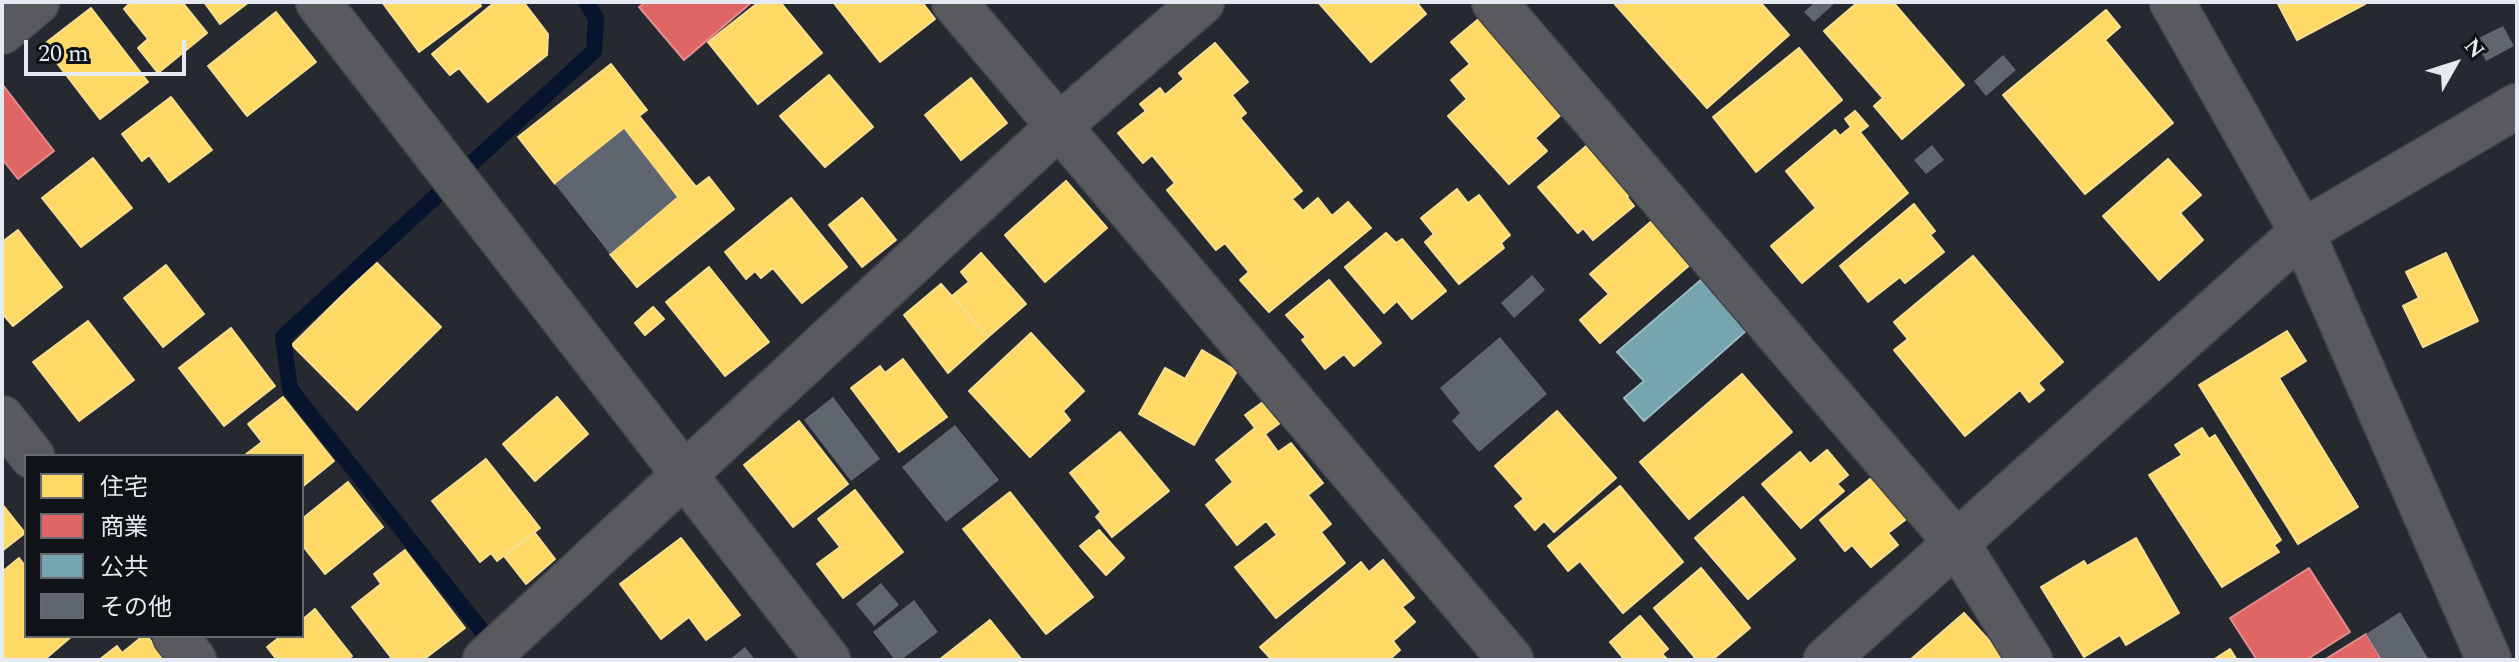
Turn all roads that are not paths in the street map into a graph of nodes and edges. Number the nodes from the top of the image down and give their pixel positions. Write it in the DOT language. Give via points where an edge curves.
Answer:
graph roads {
  1 [pos="37,2"];
  2 [pos="318,2"];
  3 [pos="954,2"];
  4 [pos="1202,2"];
  5 [pos="1494,2"];
  6 [pos="2172,2"];
  7 [pos="2,32"];
  8 [pos="2517,106"];
  9 [pos="1058,127"];
  10 [pos="2302,232"];
  11 [pos="2,418"];
  12 [pos="30,454"];
  13 [pos="685,475"];
  14 [pos="1956,542"];
  15 [pos="177,638"];
  16 [pos="194,660"];
  17 [pos="485,660"];
  18 [pos="828,660"];
  19 [pos="1511,660"];
  20 [pos="1826,660"];
  21 [pos="2030,660"];
  22 [pos="2489,660"];
  1 -- 7 [label="street"];
  2 -- 13 [label="street"];
  3 -- 9 [label="street"];
  4 -- 9 [label="street"];
  5 -- 14 [label="street"];
  6 -- 10 [label="street"];
  8 -- 10 [label="street"];
  9 -- 13 [label="street"];
  9 -- 19 [label="street"];
  10 -- 14 [label="street"];
  10 -- 22 [label="street"];
  11 -- 12 [label="street"];
  13 -- 17 [label="street"];
  13 -- 18 [label="street"];
  14 -- 20 [label="street"];
  14 -- 21 [label="street"];
  15 -- 16 [label="street"];
}
